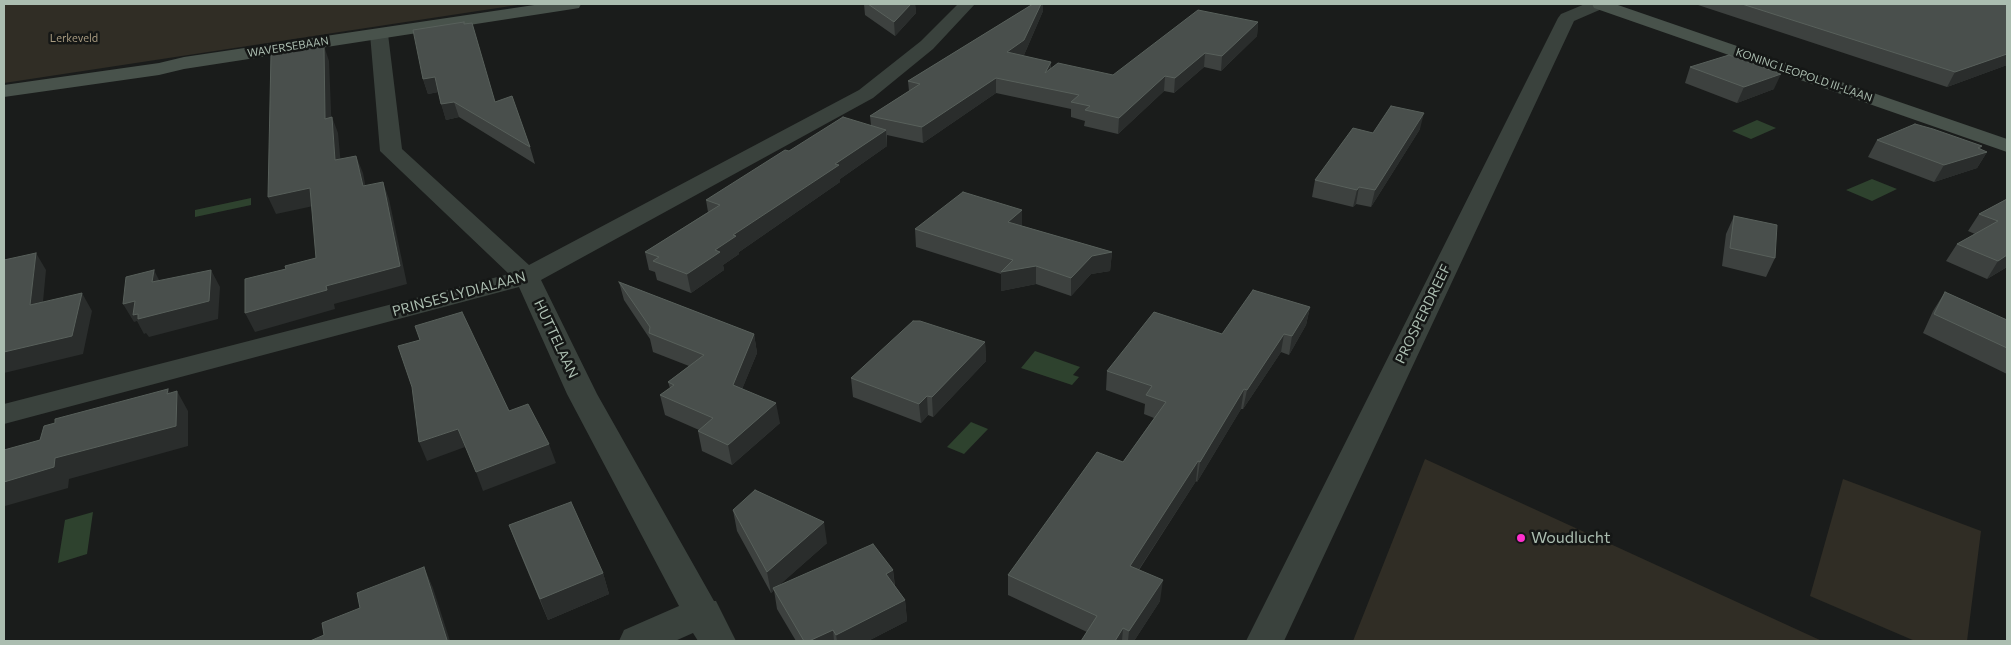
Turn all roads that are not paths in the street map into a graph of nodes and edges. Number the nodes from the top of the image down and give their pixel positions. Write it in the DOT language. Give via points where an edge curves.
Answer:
graph roads {
  1 [pos="573,4"];
  2 [pos="966,4"];
  3 [pos="1599,4"];
  4 [pos="379,34"];
  5 [pos="4,91"];
  6 [pos="2007,146"];
  7 [pos="527,277"];
  8 [pos="4,414"];
  9 [pos="710,627"];
  10 [pos="638,641"];
  11 [pos="1265,641"];
  1 -- 4 [label="street, WAVERSEBAAN"];
  2 -- 7 [label="street, PRINSES LYDIALAAN" via="927,45 866,94"];
  3 -- 6 [label="street, KONING LEOPOLD III-LAAN"];
  3 -- 11 [label="street, PROSPERDREEF" via="1566,18"];
  4 -- 5 [label="street, WAVERSEBAAN"];
  4 -- 7 [label="street, HUTTELAAN" via="391,151"];
  7 -- 8 [label="street, PRINSES LYDIALAAN"];
  7 -- 9 [label="street, HUTTELAAN" via="582,394"];
  9 -- 10 [label="street"];
}
